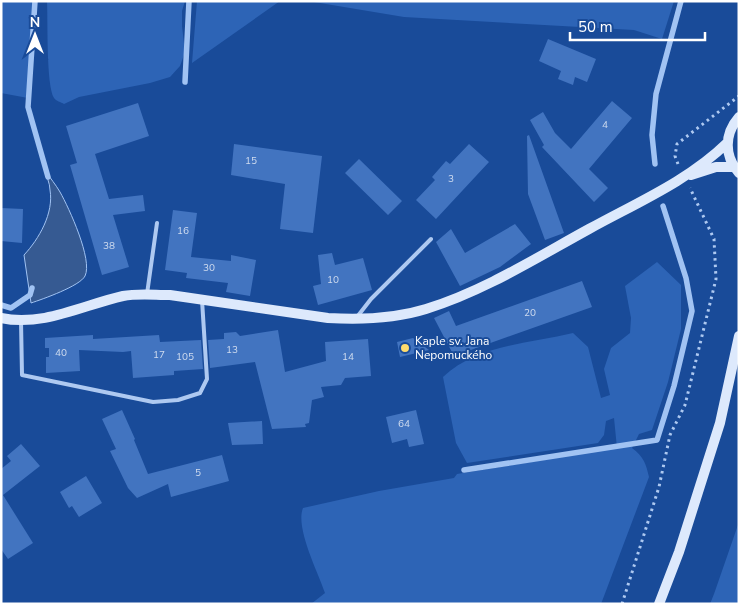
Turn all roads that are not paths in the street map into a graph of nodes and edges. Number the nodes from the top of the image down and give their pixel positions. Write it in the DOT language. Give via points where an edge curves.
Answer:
graph roads {
  1 [pos="739,117"];
  2 [pos="727,143"];
  3 [pos="736,170"];
  4 [pos="685,177"];
  5 [pos="157,223"];
  6 [pos="430,239"];
  7 [pos="147,294"];
  8 [pos="202,300"];
  9 [pos="1,318"];
  10 [pos="21,320"];
  11 [pos="355,320"];
  12 [pos="739,336"];
  13 [pos="658,604"];
  1 -- 2 [label="street" via="732,125"];
  2 -- 3 [label="street" via="728,156"];
  2 -- 4 [label="street"];
  3 -- 4 [label="street" via="716,167"];
  4 -- 11 [label="street" via="488,284 426,309"];
  5 -- 7 [label="lane"];
  6 -- 11 [label="lane" via="371,299"];
  7 -- 8 [label="street"];
  7 -- 10 [label="street" via="125,296 50,317"];
  8 -- 10 [label="lane" via="207,379 200,393 178,400 153,402 22,374"];
  8 -- 11 [label="street"];
  9 -- 10 [label="street"];
  12 -- 13 [label="street" via="720,423 679,552"];
}
